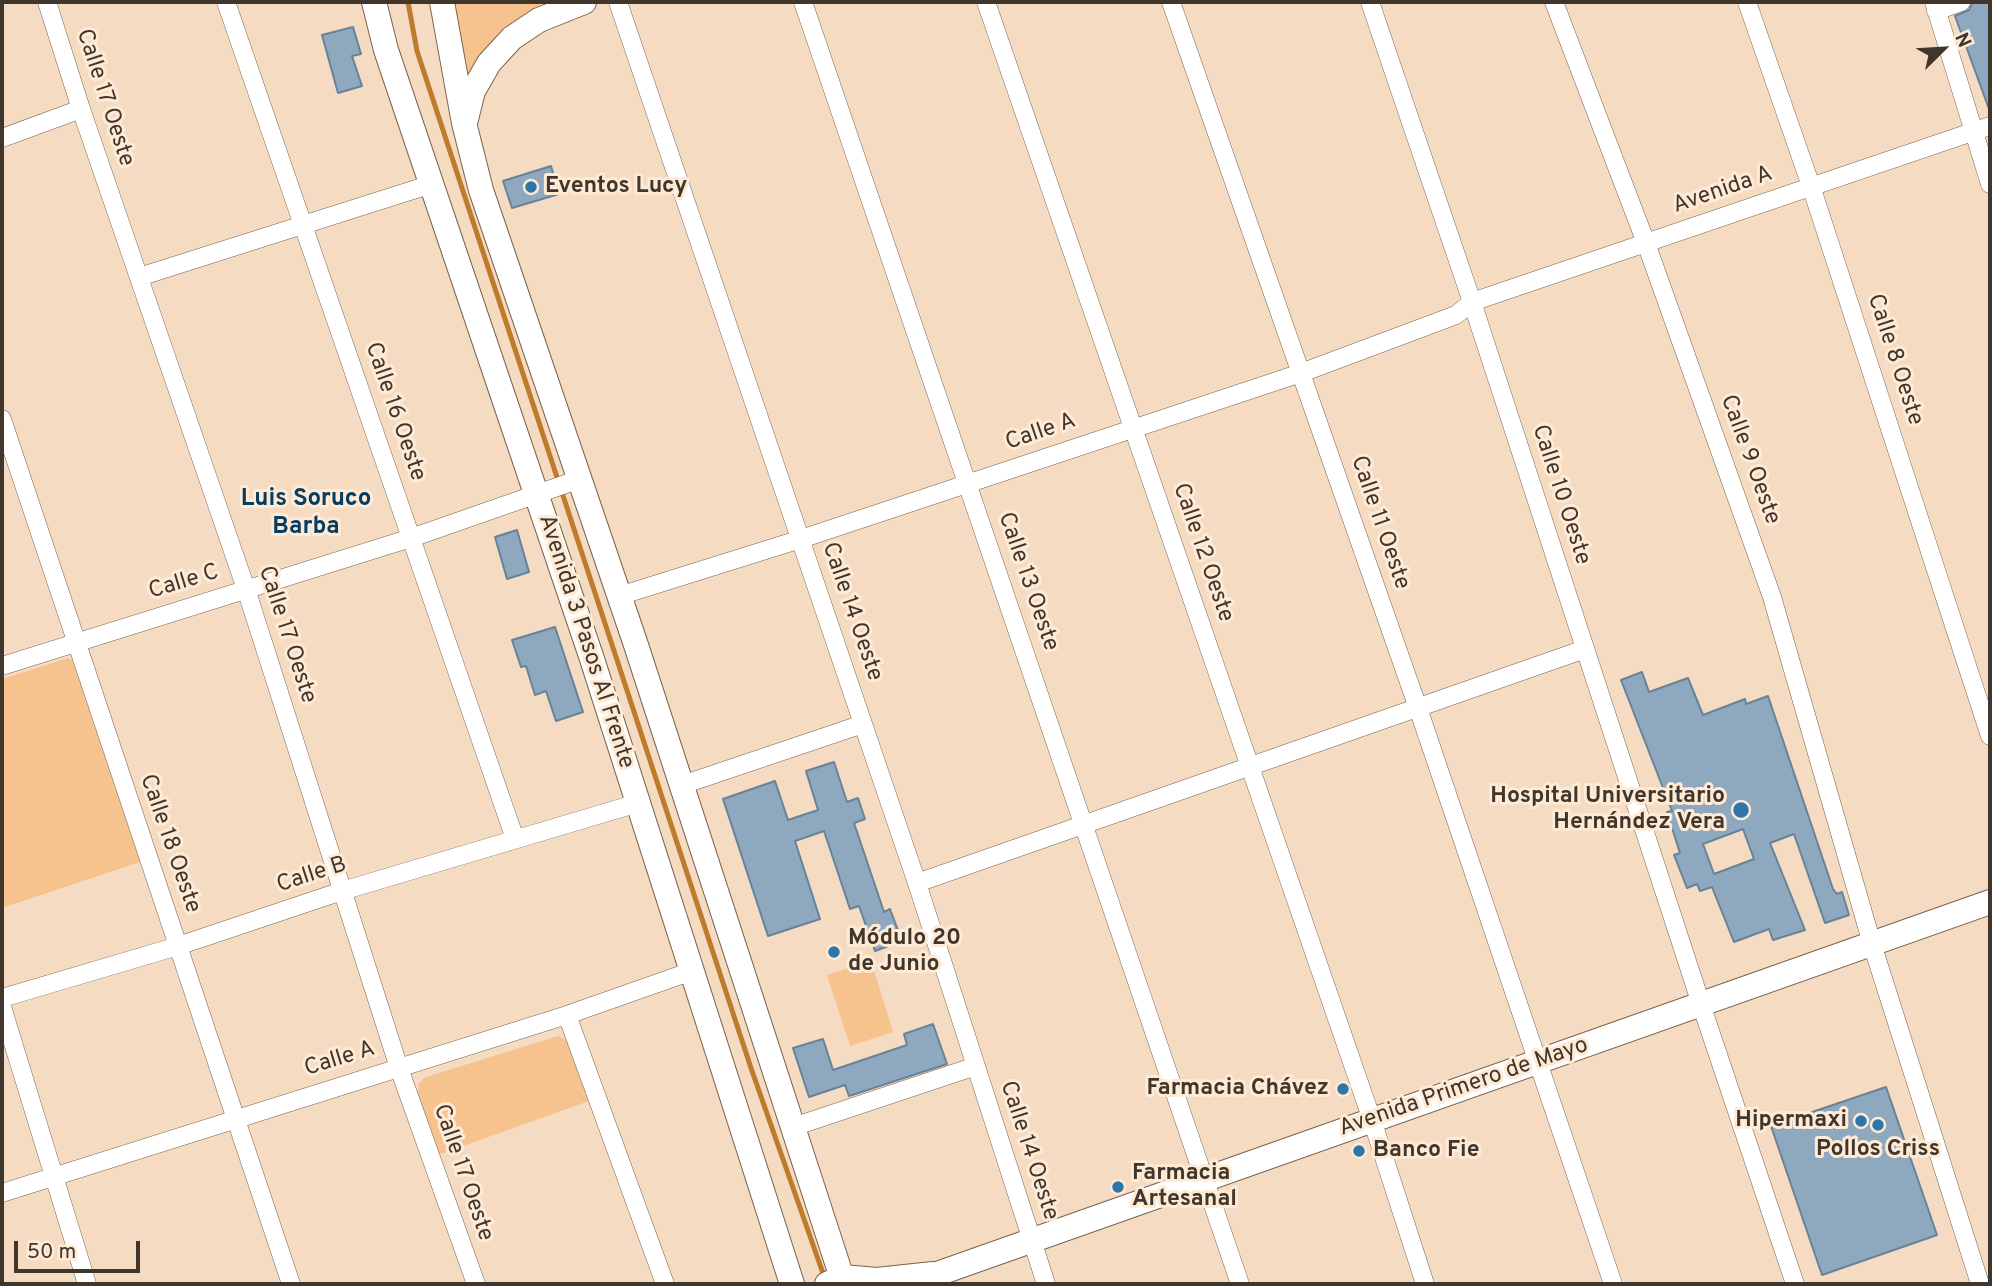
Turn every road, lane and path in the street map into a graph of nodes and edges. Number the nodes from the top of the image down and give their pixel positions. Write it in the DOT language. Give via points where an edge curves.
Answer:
graph roads {
  1 [pos="47,2"];
  2 [pos="226,2"];
  3 [pos="374,2"];
  4 [pos="442,2"];
  5 [pos="584,2"];
  6 [pos="618,2"];
  7 [pos="803,2"];
  8 [pos="986,2"];
  9 [pos="1171,2"];
  10 [pos="1370,2"];
  11 [pos="1554,2"];
  12 [pos="1746,2"];
  13 [pos="1961,2"];
  14 [pos="1935,6"];
  15 [pos="81,109"];
  16 [pos="464,123"];
  17 [pos="1990,126"];
  18 [pos="1973,132"];
  19 [pos="2,138"];
  20 [pos="432,184"];
  21 [pos="1990,184"];
  22 [pos="1811,186"];
  23 [pos="303,223"];
  24 [pos="1646,243"];
  25 [pos="139,277"];
  26 [pos="1472,302"];
  27 [pos="1301,373"];
  28 [pos="2,419"];
  29 [pos="1132,429"];
  30 [pos="968,484"];
  31 [pos="559,488"];
  32 [pos="411,538"];
  33 [pos="801,539"];
  34 [pos="246,589"];
  35 [pos="619,596"];
  36 [pos="75,643"];
  37 [pos="1585,649"];
  38 [pos="2,666"];
  39 [pos="1418,708"];
  40 [pos="863,724"];
  41 [pos="1990,736"];
  42 [pos="1250,766"];
  43 [pos="682,785"];
  44 [pos="638,803"];
  45 [pos="1083,824"];
  46 [pos="516,839"];
  47 [pos="916,883"];
  48 [pos="342,891"];
  49 [pos="1990,902"];
  50 [pos="1872,944"];
  51 [pos="178,946"];
  52 [pos="692,971"];
  53 [pos="2,998"];
  54 [pos="1701,1004"];
  55 [pos="2,1007"];
  56 [pos="567,1015"];
  57 [pos="1538,1061"];
  58 [pos="976,1066"];
  59 [pos="399,1068"];
  60 [pos="235,1118"];
  61 [pos="1372,1120"];
  62 [pos="793,1127"];
  63 [pos="54,1178"];
  64 [pos="1205,1179"];
  65 [pos="2,1193"];
  66 [pos="1031,1240"];
  67 [pos="926,1279"];
  68 [pos="837,1281"];
  69 [pos="87,1284"];
  70 [pos="291,1284"];
  71 [pos="476,1284"];
  72 [pos="665,1284"];
  73 [pos="792,1284"];
  74 [pos="1046,1284"];
  75 [pos="1240,1284"];
  76 [pos="1425,1284"];
  77 [pos="1613,1284"];
  78 [pos="1794,1284"];
  79 [pos="1980,1284"];
  1 -- 15 [label="street, Calle 17 Oeste"];
  2 -- 23 [label="street, Calle 16 Oeste"];
  3 -- 20 [label="main road, Avenida 3 Pasos Al Frente"];
  4 -- 16 [label="main road, Avenida 3 Pasos Al Frente"];
  5 -- 16 [label="main road" via="539,20 512,38 489,63 473,91"];
  6 -- 33 [label="street, Calle 14 Oeste"];
  7 -- 30 [label="street, Calle 13 Oeste"];
  8 -- 29 [label="street, Calle 12 Oeste"];
  9 -- 27 [label="street, Calle 11 Oeste"];
  10 -- 26 [label="street, Calle 10 Oeste"];
  11 -- 24 [label="street, Calle 9 Oeste"];
  12 -- 22 [label="street, Calle 8 Oeste"];
  13 -- 14 [label="street"];
  14 -- 18 [label="street"];
  15 -- 19 [label="street"];
  15 -- 25 [label="street, Calle 17 Oeste"];
  16 -- 31 [label="main road, Avenida 3 Pasos Al Frente"];
  17 -- 18 [label="street, Avenida A"];
  18 -- 21 [label="street"];
  18 -- 22 [label="street, Avenida A"];
  20 -- 23 [label="street"];
  20 -- 31 [label="main road, Avenida 3 Pasos Al Frente"];
  22 -- 24 [label="street, Avenida A"];
  22 -- 41 [label="street, Calle 8 Oeste"];
  23 -- 25 [label="street"];
  23 -- 32 [label="street, Calle 16 Oeste"];
  24 -- 26 [label="street, Avenida A"];
  24 -- 50 [label="street, Calle 9 Oeste" via="1772,597"];
  25 -- 34 [label="street, Calle 17 Oeste"];
  26 -- 27 [label="street, Calle A" via="1456,315"];
  26 -- 37 [label="street, Calle 10 Oeste"];
  27 -- 29 [label="street, Calle A"];
  27 -- 39 [label="street, Calle 11 Oeste"];
  28 -- 36 [label="street, Calle 18 Oeste"];
  29 -- 30 [label="street, Calle A"];
  29 -- 42 [label="street, Calle 12 Oeste"];
  30 -- 33 [label="street, Calle A"];
  30 -- 45 [label="street, Calle 13 Oeste"];
  31 -- 32 [label="street, Calle C"];
  31 -- 35 [label="main road, Avenida 3 Pasos Al Frente"];
  31 -- 44 [label="main road, Avenida 3 Pasos Al Frente"];
  32 -- 34 [label="street, Calle C"];
  32 -- 46 [label="street, Calle 16 Oeste"];
  33 -- 35 [label="street, Calle A"];
  33 -- 40 [label="street, Calle 14 Oeste"];
  34 -- 36 [label="street, Calle C"];
  34 -- 48 [label="street, Calle 17 Oeste"];
  35 -- 43 [label="main road, Avenida 3 Pasos Al Frente"];
  36 -- 38 [label="street, Calle C"];
  36 -- 51 [label="street, Calle 18 Oeste"];
  37 -- 39 [label="street"];
  37 -- 54 [label="street, Calle 10 Oeste"];
  39 -- 42 [label="street"];
  39 -- 57 [label="street, Calle 11 Oeste"];
  40 -- 43 [label="street"];
  40 -- 47 [label="street, Calle 14 Oeste"];
  42 -- 45 [label="street"];
  42 -- 61 [label="street, Calle 12 Oeste"];
  43 -- 62 [label="main road, Avenida 3 Pasos Al Frente"];
  44 -- 46 [label="street, Calle B"];
  44 -- 52 [label="main road, Avenida 3 Pasos Al Frente"];
  45 -- 47 [label="street"];
  45 -- 64 [label="street, Calle 13 Oeste"];
  46 -- 48 [label="street, Calle B"];
  47 -- 58 [label="street, Calle 14 Oeste"];
  48 -- 51 [label="street, Calle B"];
  48 -- 59 [label="street, Calle 17 Oeste"];
  49 -- 50 [label="main road, Avenida Primero de Mayo"];
  50 -- 54 [label="main road, Avenida Primero de Mayo"];
  50 -- 79 [label="street, Calle 9 Oeste"];
  51 -- 53 [label="street, Calle B"];
  51 -- 60 [label="street, Calle 18 Oeste"];
  52 -- 56 [label="street, Calle A"];
  52 -- 73 [label="main road, Avenida 3 Pasos Al Frente"];
  54 -- 57 [label="main road, Avenida Primero de Mayo"];
  54 -- 78 [label="street, Calle 10 Oeste"];
  55 -- 63 [label="street"];
  56 -- 59 [label="street, Calle A"];
  56 -- 72 [label="street"];
  57 -- 61 [label="main road, Avenida Primero de Mayo"];
  57 -- 77 [label="street, Calle 11 Oeste"];
  58 -- 62 [label="street"];
  58 -- 66 [label="street, Calle 14 Oeste"];
  59 -- 60 [label="street, Calle A"];
  59 -- 71 [label="street, Calle 17 Oeste"];
  60 -- 63 [label="street, Calle A"];
  60 -- 70 [label="street, Calle 18 Oeste"];
  61 -- 64 [label="main road, Avenida Primero de Mayo"];
  61 -- 76 [label="street, Calle 12 Oeste"];
  62 -- 68 [label="main road, Avenida 3 Pasos Al Frente"];
  63 -- 65 [label="street, Calle A"];
  63 -- 69 [label="street"];
  64 -- 66 [label="main road, Avenida Primero de Mayo"];
  64 -- 75 [label="street, Calle 13 Oeste"];
  66 -- 67 [label="main road, Avenida Primero de Mayo"];
  66 -- 74 [label="street, Calle 14 Oeste"];
  67 -- 68 [label="main road, Avenida Primero de Mayo"];
}
